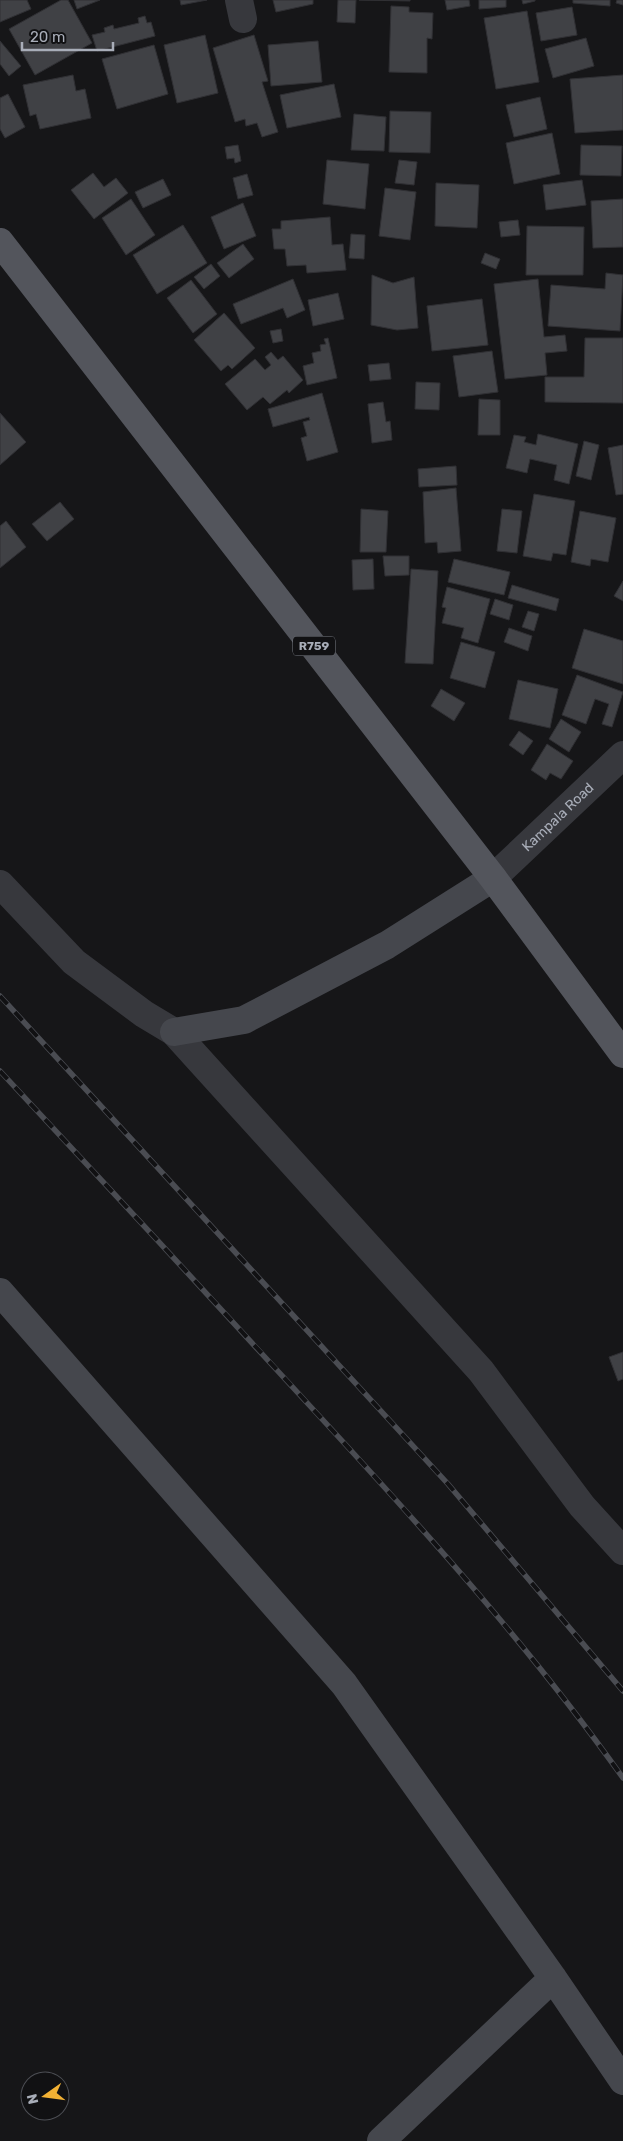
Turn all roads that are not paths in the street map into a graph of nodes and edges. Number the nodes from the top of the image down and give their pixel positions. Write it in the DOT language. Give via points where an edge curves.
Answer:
graph roads {
  1 [pos="0,242"];
  2 [pos="623,755"];
  3 [pos="493,878"];
  4 [pos="0,884"];
  5 [pos="174,1032"];
  6 [pos="623,1054"];
  7 [pos="0,1292"];
  8 [pos="623,1551"];
  9 [pos="553,1978"];
  10 [pos="623,2081"];
  11 [pos="381,2141"];
  1 -- 3 [label="main road, R759"];
  2 -- 3 [label="street, Kampala Road"];
  3 -- 5 [label="street" via="387,945 244,1020"];
  3 -- 6 [label="main road, R759"];
  4 -- 5 [label="street" via="74,962"];
  5 -- 8 [label="street" via="481,1371 582,1506"];
  7 -- 9 [label="street" via="344,1684"];
  9 -- 10 [label="street"];
  9 -- 11 [label="street"];
}
